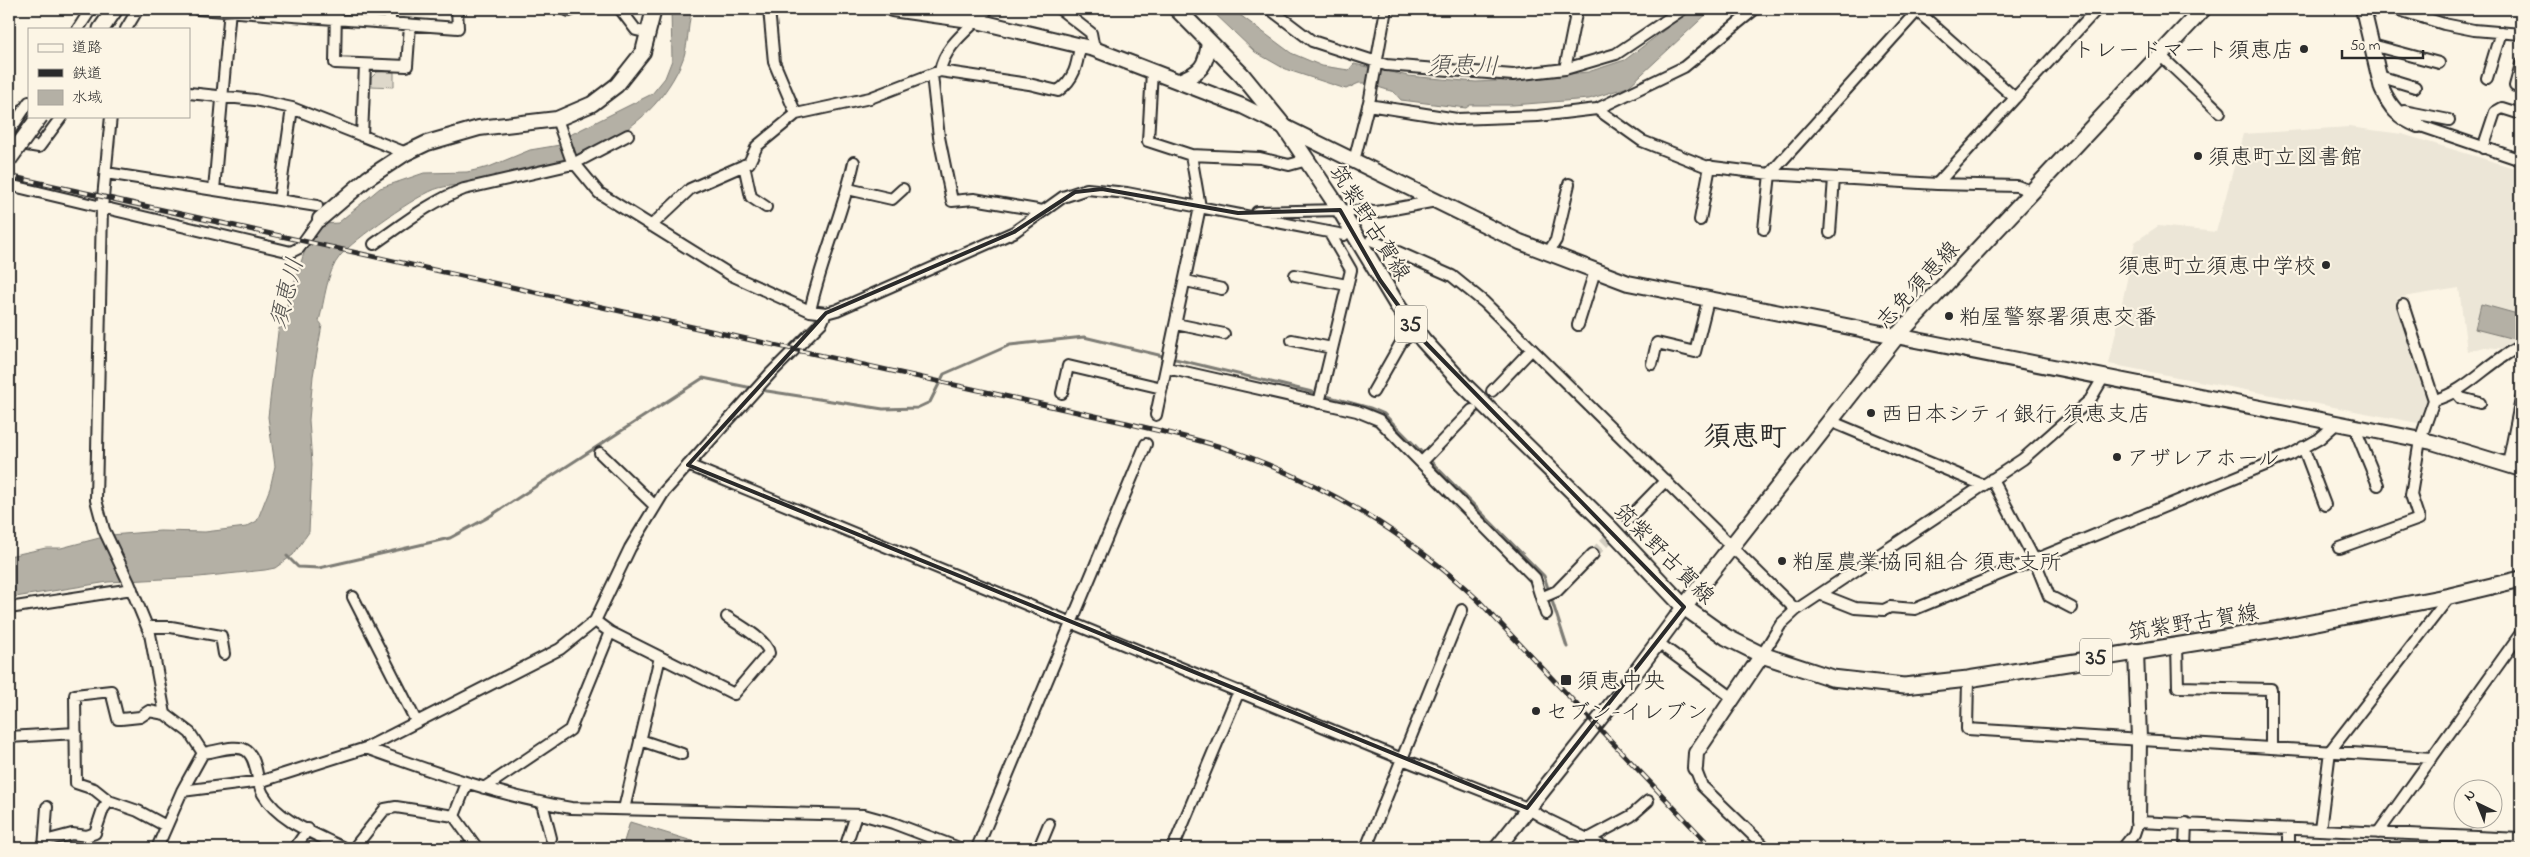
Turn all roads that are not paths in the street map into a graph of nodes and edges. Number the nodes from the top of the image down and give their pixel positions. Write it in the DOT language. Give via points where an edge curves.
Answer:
graph roads {
  1 [pos="91,9"];
  2 [pos="115,9"];
  3 [pos="138,9"];
  4 [pos="197,9"];
  5 [pos="390,9"];
  6 [pos="458,9"];
  7 [pos="565,9"];
  8 [pos="574,9"];
  9 [pos="620,9"];
  10 [pos="654,9"];
  11 [pos="769,9"];
  12 [pos="892,9"];
  13 [pos="988,9"];
  14 [pos="1060,9"];
  15 [pos="1177,9"];
  16 [pos="1270,9"];
  17 [pos="1386,9"];
  18 [pos="1577,9"];
  19 [pos="1683,9"];
  20 [pos="1755,9"];
  21 [pos="2097,9"];
  22 [pos="2203,9"];
  23 [pos="2363,9"];
  24 [pos="2396,9"];
  25 [pos="230,10"];
  26 [pos="1917,10"];
  27 [pos="336,14"];
  28 [pos="977,21"];
  29 [pos="390,23"];
  30 [pos="410,25"];
  31 [pos="79,28"];
  32 [pos="102,28"];
  33 [pos="127,28"];
  34 [pos="2501,32"];
  35 [pos="649,33"];
  36 [pos="2521,34"];
  37 [pos="1209,42"];
  38 [pos="2372,45"];
  39 [pos="1087,47"];
  40 [pos="2160,55"];
  41 [pos="2439,63"];
  42 [pos="365,64"];
  43 [pos="1376,64"];
  44 [pos="2521,64"];
  45 [pos="1565,69"];
  46 [pos="1152,71"];
  47 [pos="936,73"];
  48 [pos="2379,76"];
  49 [pos="2487,78"];
  50 [pos="1179,81"];
  51 [pos="2515,86"];
  52 [pos="2415,87"];
  53 [pos="190,94"];
  54 [pos="221,95"];
  55 [pos="2015,98"];
  56 [pos="1369,102"];
  57 [pos="28,104"];
  58 [pos="292,108"];
  59 [pos="1597,109"];
  60 [pos="2220,112"];
  61 [pos="796,114"];
  62 [pos="2521,114"];
  63 [pos="2398,115"];
  64 [pos="39,118"];
  65 [pos="61,118"];
  66 [pos="111,118"];
  67 [pos="2449,120"];
  68 [pos="558,122"];
  69 [pos="2418,125"];
  70 [pos="1286,128"];
  71 [pos="9,132"];
  72 [pos="628,135"];
  73 [pos="362,136"];
  74 [pos="9,142"];
  75 [pos="2484,148"];
  76 [pos="406,153"];
  77 [pos="1190,155"];
  78 [pos="9,159"];
  79 [pos="1307,160"];
  80 [pos="2521,160"];
  81 [pos="1354,161"];
  82 [pos="572,162"];
  83 [pos="854,162"];
  84 [pos="744,165"];
  85 [pos="1710,166"];
  86 [pos="106,173"];
  87 [pos="1770,174"];
  88 [pos="1834,178"];
  89 [pos="1569,184"];
  90 [pos="1937,184"];
  91 [pos="10,188"];
  92 [pos="848,189"];
  93 [pos="903,189"];
  94 [pos="214,190"];
  95 [pos="2033,192"];
  96 [pos="279,200"];
  97 [pos="1436,201"];
  98 [pos="766,207"];
  99 [pos="1200,207"];
  100 [pos="102,208"];
  101 [pos="1340,210"];
  102 [pos="1043,211"];
  103 [pos="1238,212"];
  104 [pos="318,213"];
  105 [pos="1700,220"];
  106 [pos="651,226"];
  107 [pos="1764,229"];
  108 [pos="1329,232"];
  109 [pos="1830,233"];
  110 [pos="1344,235"];
  111 [pos="1371,240"];
  112 [pos="374,244"];
  113 [pos="1548,253"];
  114 [pos="1595,271"];
  115 [pos="1295,274"];
  116 [pos="1186,282"];
  117 [pos="1347,286"];
  118 [pos="1222,290"];
  119 [pos="1708,300"];
  120 [pos="2403,305"];
  121 [pos="810,311"];
  122 [pos="826,313"];
  123 [pos="1176,324"];
  124 [pos="1578,325"];
  125 [pos="1416,331"];
  126 [pos="1224,334"];
  127 [pos="1896,337"];
  128 [pos="1292,340"];
  129 [pos="2521,346"];
  130 [pos="1332,348"];
  131 [pos="1532,349"];
  132 [pos="1652,364"];
  133 [pos="1167,368"];
  134 [pos="2103,378"];
  135 [pos="1162,388"];
  136 [pos="1492,390"];
  137 [pos="1062,392"];
  138 [pos="1373,392"];
  139 [pos="2456,392"];
  140 [pos="2521,399"];
  141 [pos="2434,400"];
  142 [pos="1319,403"];
  143 [pos="2480,403"];
  144 [pos="1472,410"];
  145 [pos="1156,414"];
  146 [pos="1830,421"];
  147 [pos="2336,424"];
  148 [pos="2360,428"];
  149 [pos="2420,440"];
  150 [pos="1146,444"];
  151 [pos="2303,447"];
  152 [pos="2516,448"];
  153 [pos="600,453"];
  154 [pos="1422,462"];
  155 [pos="2508,464"];
  156 [pos="688,465"];
  157 [pos="2521,469"];
  158 [pos="1666,480"];
  159 [pos="1987,482"];
  160 [pos="2378,485"];
  161 [pos="2325,505"];
  162 [pos="655,506"];
  163 [pos="1629,518"];
  164 [pos="1733,546"];
  165 [pos="2339,548"];
  166 [pos="1592,554"];
  167 [pos="2034,559"];
  168 [pos="2521,579"];
  169 [pos="131,586"];
  170 [pos="1822,595"];
  171 [pos="353,596"];
  172 [pos="2450,596"];
  173 [pos="1543,597"];
  174 [pos="9,608"];
  175 [pos="1684,608"];
  176 [pos="2072,608"];
  177 [pos="1462,610"];
  178 [pos="1796,610"];
  179 [pos="1546,614"];
  180 [pos="727,617"];
  181 [pos="595,621"];
  182 [pos="1072,624"];
  183 [pos="147,627"];
  184 [pos="610,632"];
  185 [pos="2521,633"];
  186 [pos="1656,642"];
  187 [pos="2177,644"];
  188 [pos="2136,650"];
  189 [pos="224,654"];
  190 [pos="1762,655"];
  191 [pos="660,657"];
  192 [pos="1968,679"];
  193 [pos="1239,690"];
  194 [pos="1733,698"];
  195 [pos="165,714"];
  196 [pos="416,721"];
  197 [pos="76,733"];
  198 [pos="9,737"];
  199 [pos="2139,739"];
  200 [pos="640,740"];
  201 [pos="2271,747"];
  202 [pos="366,748"];
  203 [pos="2330,751"];
  204 [pos="203,753"];
  205 [pos="682,754"];
  206 [pos="2432,758"];
  207 [pos="1402,759"];
  208 [pos="1695,768"];
  209 [pos="257,782"];
  210 [pos="467,784"];
  211 [pos="484,788"];
  212 [pos="182,791"];
  213 [pos="109,801"];
  214 [pos="1648,801"];
  215 [pos="542,803"];
  216 [pos="47,807"];
  217 [pos="1528,808"];
  218 [pos="624,809"];
  219 [pos="856,815"];
  220 [pos="454,816"];
  221 [pos="2138,822"];
  222 [pos="2186,823"];
  223 [pos="1049,824"];
  224 [pos="166,826"];
  225 [pos="308,829"];
  226 [pos="2289,829"];
  227 [pos="2320,830"];
  228 [pos="2378,833"];
  229 [pos="2434,836"];
  230 [pos="551,838"];
  231 [pos="2521,839"];
  232 [pos="1587,843"];
  233 [pos="44,845"];
  234 [pos="157,848"];
  235 [pos="295,848"];
  236 [pos="344,848"];
  237 [pos="354,848"];
  238 [pos="477,848"];
  239 [pos="845,848"];
  240 [pos="958,848"];
  241 [pos="977,848"];
  242 [pos="1039,848"];
  243 [pos="1174,848"];
  244 [pos="1366,848"];
  245 [pos="1496,848"];
  246 [pos="1606,848"];
  247 [pos="1766,848"];
  248 [pos="2123,848"];
  249 [pos="2185,848"];
  250 [pos="2289,848"];
  251 [pos="2434,848"];
  1 -- 31 [label="street"];
  2 -- 32 [label="main road"];
  3 -- 33 [label="street"];
  4 -- 25 [label="street"];
  5 -- 29 [label="street"];
  6 -- 30 [label="street" via="458,28"];
  7 -- 8 [label="street"];
  9 -- 35 [label="street" via="636,30"];
  10 -- 35 [label="street"];
  11 -- 61 [label="street" via="774,62"];
  12 -- 28 [label="street"];
  13 -- 28 [label="street"];
  14 -- 39 [label="street" via="1091,33"];
  15 -- 37 [label="main road, 筑紫野古賀線 / 35"];
  16 -- 43 [label="street" via="1312,41"];
  17 -- 43 [label="street"];
  18 -- 45 [label="street"];
  19 -- 45 [label="street" via="1616,54"];
  20 -- 59 [label="street" via="1684,67"];
  21 -- 55 [label="street"];
  22 -- 40 [label="main road, 志免須恵線"];
  23 -- 38 [label="street"];
  24 -- 34 [label="street" via="2444,24"];
  25 -- 27 [label="street"];
  25 -- 54 [label="street"];
  26 -- 55 [label="street"];
  26 -- 87 [label="street"];
  27 -- 29 [label="street"];
  27 -- 42 [label="street" via="335,63"];
  28 -- 39 [label="street"];
  28 -- 47 [label="street" via="953,44"];
  29 -- 30 [label="street"];
  30 -- 42 [label="street" via="407,66"];
  34 -- 36 [label="street"];
  34 -- 49 [label="street"];
  35 -- 68 [label="street" via="643,52 617,85 592,104"];
  37 -- 50 [label="street" via="1204,66 1193,76"];
  37 -- 70 [label="main road, 筑紫野古賀線 / 35" via="1242,75"];
  38 -- 41 [label="street"];
  38 -- 48 [label="street"];
  39 -- 46 [label="street"];
  39 -- 47 [label="street" via="1069,83 1058,91"];
  40 -- 60 [label="street"];
  40 -- 95 [label="main road, 志免須恵線"];
  42 -- 73 [label="street"];
  43 -- 45 [label="street" via="1513,75"];
  43 -- 56 [label="street"];
  44 -- 51 [label="street"];
  46 -- 50 [label="street"];
  46 -- 77 [label="street" via="1148,141"];
  47 -- 61 [label="street" via="870,98"];
  47 -- 102 [label="street" via="939,137 952,201 974,199"];
  48 -- 52 [label="street"];
  48 -- 63 [label="street" via="2386,100"];
  50 -- 70 [label="street"];
  53 -- 54 [label="street"];
  54 -- 58 [label="street"];
  54 -- 94 [label="street"];
  55 -- 90 [label="street"];
  56 -- 59 [label="street" via="1457,119 1538,116"];
  56 -- 81 [label="street"];
  57 -- 71 [label="street"];
  58 -- 73 [label="street"];
  58 -- 96 [label="street"];
  59 -- 85 [label="street" via="1642,141"];
  61 -- 84 [label="street" via="766,137 757,146 749,163"];
  62 -- 75 [label="street" via="2502,108 2495,112"];
  63 -- 67 [label="street" via="2404,111"];
  63 -- 69 [label="street"];
  64 -- 78 [label="main road, bridge"];
  65 -- 74 [label="street" via="39,147"];
  66 -- 86 [label="street"];
  68 -- 76 [label="street" via="471,130 448,135"];
  68 -- 82 [label="street"];
  69 -- 75 [label="street"];
  70 -- 79 [label="main road, 筑紫野古賀線 / 35"];
  70 -- 81 [label="street"];
  72 -- 82 [label="street"];
  73 -- 76 [label="street"];
  75 -- 80 [label="street"];
  76 -- 104 [label="street"];
  77 -- 79 [label="street" via="1260,158 1289,165"];
  77 -- 99 [label="street"];
  79 -- 101 [label="main road, 筑紫野古賀線 / 35"];
  81 -- 97 [label="street"];
  82 -- 106 [label="street" via="599,193"];
  82 -- 112 [label="street" via="447,196"];
  83 -- 92 [label="street"];
  84 -- 98 [label="street" via="751,197"];
  84 -- 106 [label="street" via="690,189"];
  85 -- 87 [label="street"];
  85 -- 105 [label="street"];
  86 -- 94 [label="street"];
  86 -- 100 [label="street"];
  87 -- 88 [label="street"];
  87 -- 107 [label="street"];
  88 -- 90 [label="street"];
  88 -- 109 [label="street"];
  89 -- 113 [label="street" via="1556,240"];
  90 -- 95 [label="street" via="2017,186"];
  91 -- 100 [label="street"];
  92 -- 93 [label="street" via="892,199"];
  92 -- 121 [label="street"];
  94 -- 96 [label="street"];
  95 -- 127 [label="main road, 志免須恵線"];
  96 -- 104 [label="street"];
  97 -- 101 [label="street" via="1377,212"];
  97 -- 113 [label="street"];
  99 -- 102 [label="street" via="1095,189 1075,192"];
  99 -- 103 [label="street"];
  99 -- 116 [label="street"];
  100 -- 104 [label="street" via="291,252 299,248"];
  100 -- 169 [label="street" via="96,500 104,530"];
  101 -- 103 [label="street"];
  101 -- 125 [label="main road, 筑紫野古賀線 / 35" via="1380,280"];
  102 -- 122 [label="street" via="998,240"];
  103 -- 108 [label="street"];
  106 -- 121 [label="street" via="731,275"];
  108 -- 110 [label="street"];
  108 -- 117 [label="street" via="1350,270"];
  111 -- 131 [label="street" via="1452,276"];
  113 -- 114 [label="street"];
  114 -- 119 [label="street"];
  114 -- 124 [label="street"];
  115 -- 117 [label="street"];
  116 -- 118 [label="street"];
  116 -- 123 [label="street"];
  117 -- 130 [label="street"];
  119 -- 127 [label="street"];
  119 -- 132 [label="street" via="1695,352 1656,344"];
  120 -- 141 [label="street"];
  121 -- 122 [label="street"];
  122 -- 156 [label="street" via="822,322"];
  123 -- 126 [label="street"];
  123 -- 133 [label="street"];
  125 -- 138 [label="street" via="1402,341"];
  125 -- 175 [label="main road, 筑紫野古賀線 / 35" via="1462,384 1607,525"];
  127 -- 134 [label="street"];
  127 -- 146 [label="main road, 志免須恵線"];
  128 -- 130 [label="street"];
  129 -- 139 [label="street" via="2504,354"];
  130 -- 142 [label="street"];
  131 -- 136 [label="street"];
  131 -- 158 [label="street"];
  133 -- 135 [label="street"];
  133 -- 142 [label="street"];
  134 -- 147 [label="street"];
  134 -- 159 [label="street" via="2090,400 2023,459"];
  135 -- 137 [label="street" via="1068,366"];
  135 -- 145 [label="street"];
  139 -- 141 [label="street"];
  139 -- 143 [label="street" via="2461,398"];
  140 -- 152 [label="street"];
  141 -- 149 [label="street"];
  142 -- 154 [label="street" via="1370,415 1390,429"];
  144 -- 154 [label="street"];
  146 -- 159 [label="street"];
  146 -- 164 [label="main road, 志免須恵線"];
  147 -- 148 [label="street"];
  147 -- 151 [label="street"];
  148 -- 149 [label="street"];
  148 -- 160 [label="street" via="2358,436"];
  149 -- 155 [label="street"];
  149 -- 165 [label="street" via="2411,495 2419,519"];
  150 -- 182 [label="street"];
  151 -- 161 [label="street"];
  151 -- 167 [label="street"];
  152 -- 155 [label="street"];
  153 -- 162 [label="street"];
  154 -- 173 [label="street" via="1536,578"];
  155 -- 157 [label="street"];
  156 -- 162 [label="street"];
  156 -- 182 [label="street"];
  158 -- 163 [label="street"];
  158 -- 164 [label="street"];
  159 -- 167 [label="street"];
  159 -- 170 [label="street"];
  162 -- 181 [label="street" via="630,548"];
  164 -- 175 [label="main road, 志免須恵線"];
  164 -- 178 [label="street"];
  166 -- 173 [label="street" via="1557,591"];
  167 -- 170 [label="street" via="1915,609 1855,608"];
  167 -- 176 [label="street" via="2049,596"];
  168 -- 172 [label="main road, 筑紫野古賀線 / 35"];
  169 -- 174 [label="street"];
  169 -- 183 [label="street"];
  170 -- 178 [label="street"];
  171 -- 196 [label="street"];
  172 -- 187 [label="main road, 筑紫野古賀線 / 35" via="2281,629"];
  172 -- 203 [label="street"];
  173 -- 179 [label="street"];
  175 -- 186 [label="street"];
  175 -- 190 [label="main road, 筑紫野古賀線 / 35" via="1726,637"];
  177 -- 207 [label="street"];
  178 -- 190 [label="street" via="1781,624"];
  180 -- 191 [label="street" via="768,648 769,653 734,694"];
  181 -- 184 [label="street"];
  181 -- 196 [label="street" via="560,649"];
  182 -- 193 [label="street"];
  182 -- 241 [label="street"];
  183 -- 189 [label="street" via="171,626 221,636"];
  183 -- 195 [label="street"];
  184 -- 191 [label="street"];
  184 -- 211 [label="street" via="570,730"];
  185 -- 206 [label="street"];
  186 -- 194 [label="street"];
  186 -- 217 [label="street" via="1621,692"];
  187 -- 188 [label="main road, 筑紫野古賀線 / 35"];
  187 -- 201 [label="street" via="2178,687 2271,689"];
  188 -- 192 [label="main road, 筑紫野古賀線 / 35"];
  188 -- 199 [label="street"];
  190 -- 192 [label="main road, 筑紫野古賀線 / 35" via="1832,678 1864,683 1904,686"];
  190 -- 194 [label="street"];
  191 -- 200 [label="street"];
  192 -- 199 [label="street" via="1967,729"];
  193 -- 207 [label="street"];
  193 -- 243 [label="street"];
  194 -- 208 [label="street" via="1696,753"];
  195 -- 197 [label="street" via="149,711 140,717 118,719 111,691 75,695"];
  195 -- 204 [label="street" via="190,733"];
  196 -- 202 [label="street"];
  197 -- 198 [label="street"];
  197 -- 213 [label="street" via="76,783 94,789"];
  199 -- 201 [label="street"];
  199 -- 221 [label="street"];
  200 -- 205 [label="street"];
  200 -- 218 [label="street"];
  201 -- 203 [label="street"];
  202 -- 209 [label="street"];
  202 -- 210 [label="street"];
  203 -- 206 [label="street"];
  203 -- 227 [label="street"];
  204 -- 209 [label="street" via="238,747 248,752 254,762"];
  204 -- 212 [label="street"];
  206 -- 228 [label="street"];
  207 -- 217 [label="street"];
  207 -- 244 [label="street"];
  208 -- 247 [label="street" via="1702,786"];
  209 -- 212 [label="street"];
  209 -- 225 [label="street" via="277,813"];
  210 -- 211 [label="street"];
  210 -- 220 [label="street"];
  211 -- 215 [label="street"];
  212 -- 224 [label="street"];
  213 -- 224 [label="street"];
  213 -- 233 [label="street" via="95,833 87,836 72,834"];
  214 -- 232 [label="street" via="1631,816"];
  215 -- 218 [label="street" via="571,808"];
  215 -- 230 [label="street"];
  216 -- 233 [label="street"];
  217 -- 232 [label="street"];
  217 -- 245 [label="street"];
  218 -- 219 [label="street"];
  219 -- 239 [label="street"];
  219 -- 240 [label="street" via="893,823"];
  220 -- 237 [label="street" via="396,807 385,809"];
  220 -- 238 [label="street"];
  221 -- 222 [label="street"];
  221 -- 248 [label="street" via="2134,834"];
  222 -- 226 [label="street"];
  222 -- 249 [label="street"];
  223 -- 242 [label="street"];
  224 -- 234 [label="street"];
  225 -- 235 [label="street"];
  225 -- 236 [label="street"];
  226 -- 227 [label="street"];
  226 -- 250 [label="street"];
  227 -- 228 [label="street"];
  228 -- 229 [label="street"];
  229 -- 231 [label="street"];
  229 -- 251 [label="street"];
  232 -- 246 [label="street"];
}
